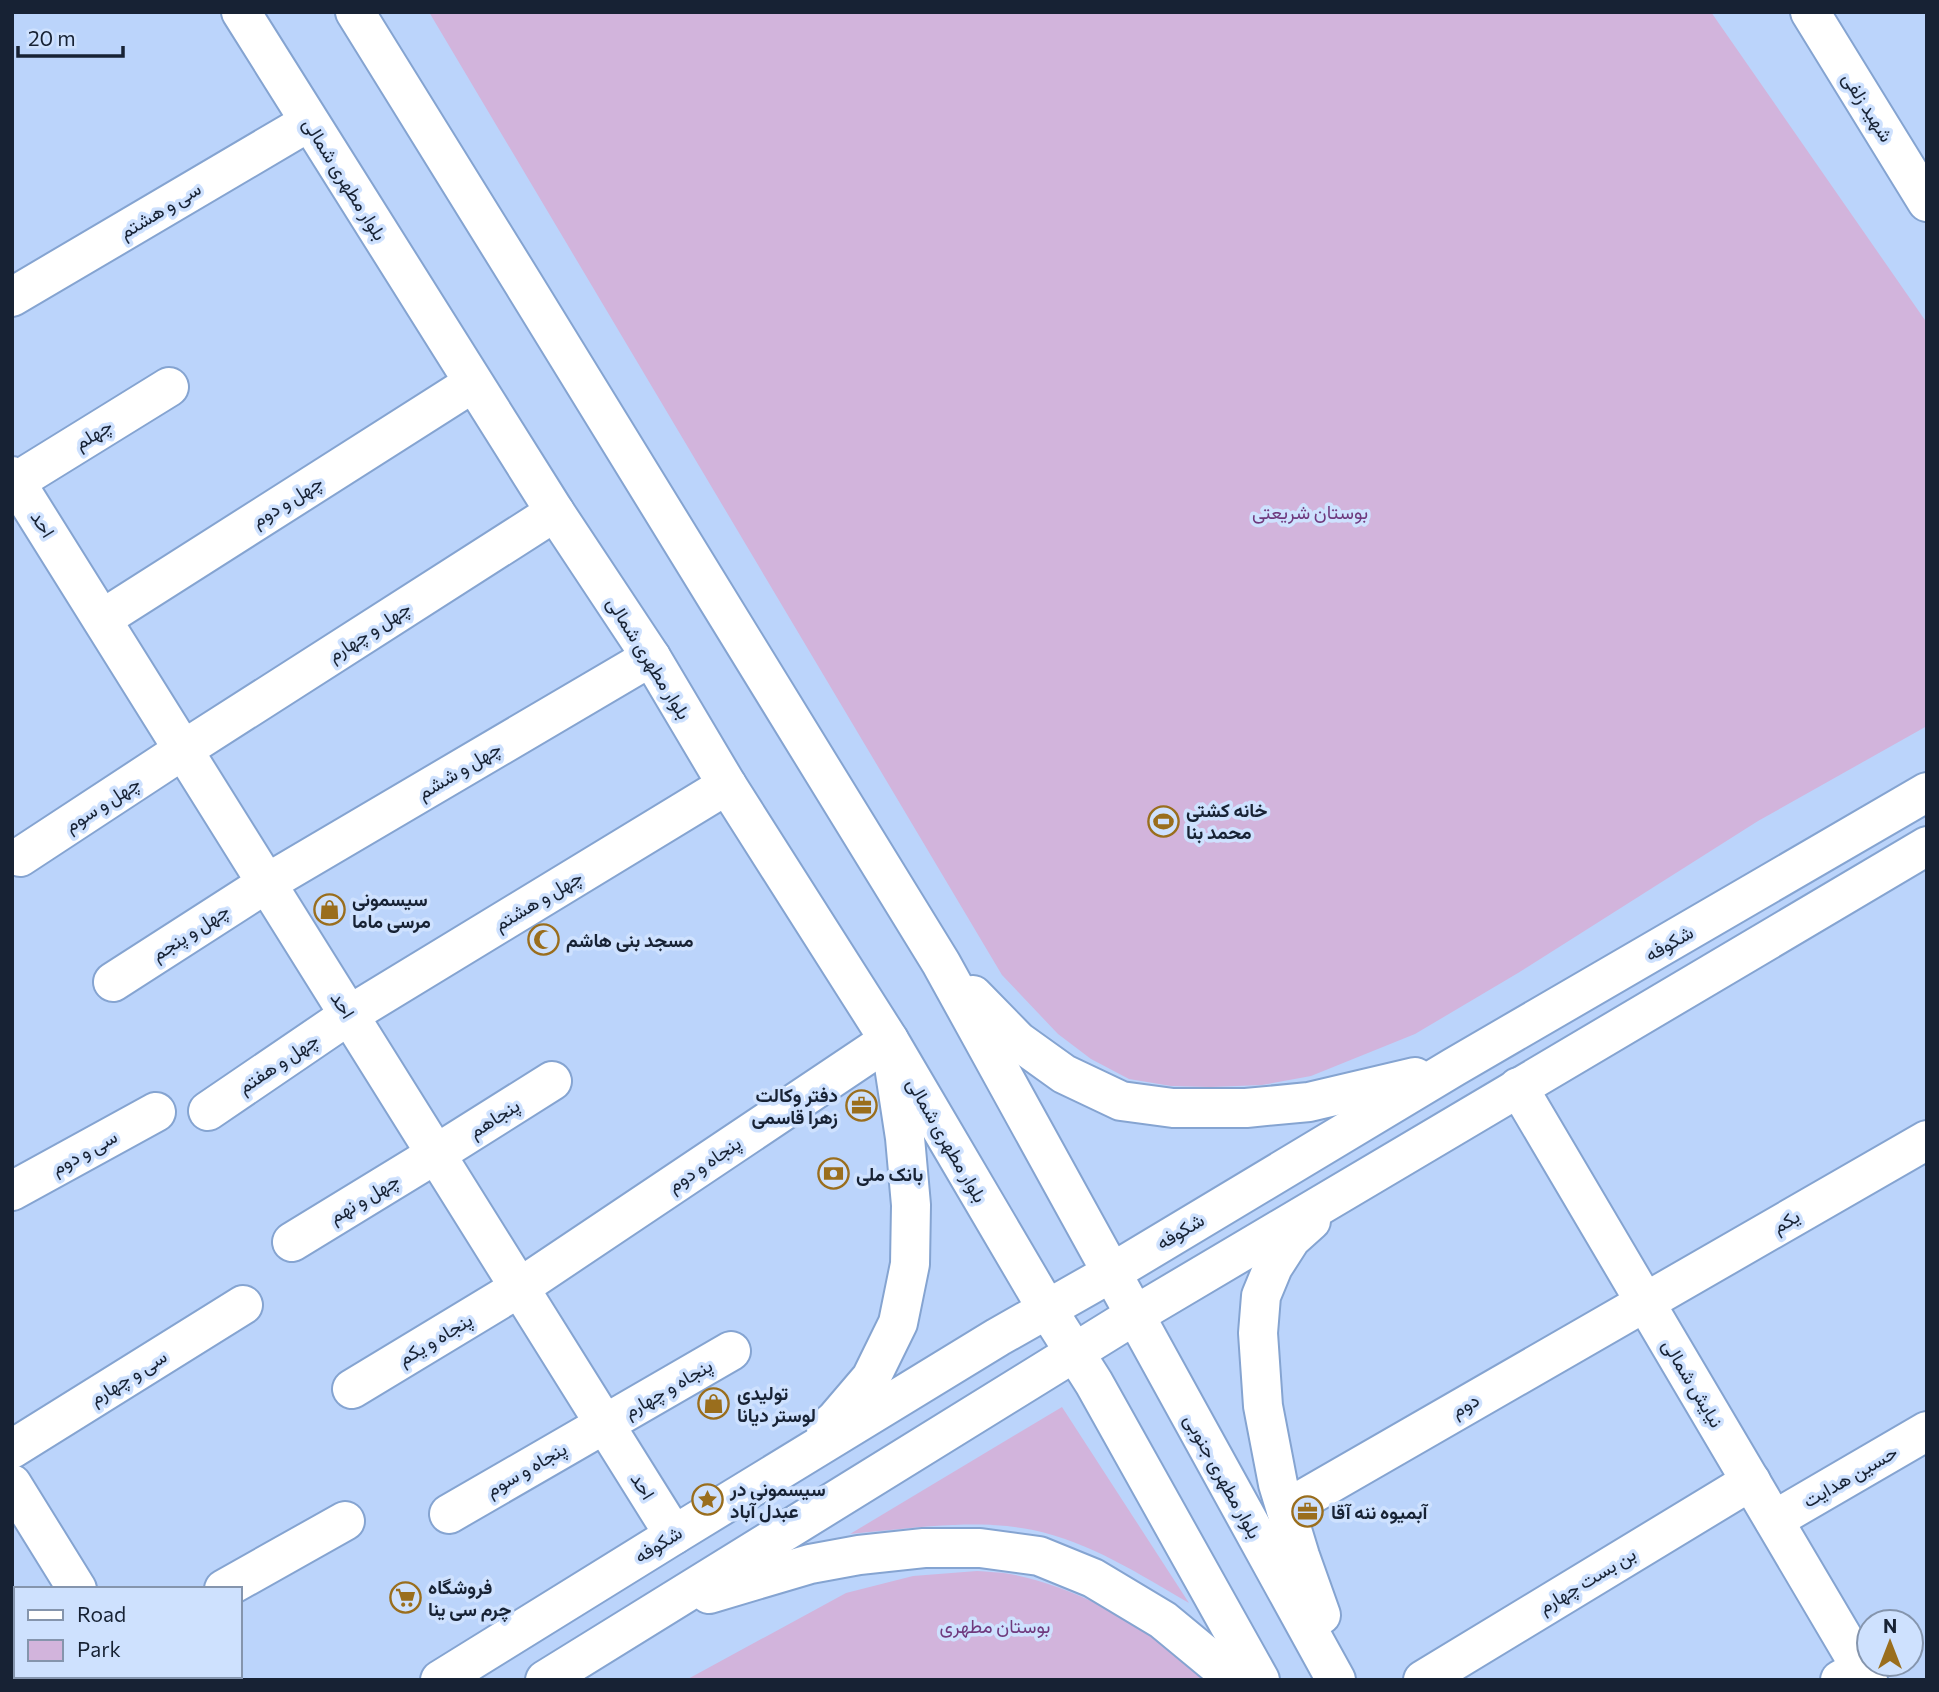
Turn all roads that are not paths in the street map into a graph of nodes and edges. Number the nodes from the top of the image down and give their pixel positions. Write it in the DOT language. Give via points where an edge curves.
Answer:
graph roads {
  1 [pos="241,12"];
  2 [pos="355,12"];
  3 [pos="1810,12"];
  4 [pos="309,122"];
  5 [pos="1927,202"];
  6 [pos="12,297"];
  7 [pos="473,383"];
  8 [pos="169,387"];
  9 [pos="13,480"];
  10 [pos="555,512"];
  11 [pos="102,619"];
  12 [pos="651,657"];
  13 [pos="183,750"];
  14 [pos="727,785"];
  15 [pos="1927,792"];
  16 [pos="1927,846"];
  17 [pos="20,857"];
  18 [pos="267,883"];
  19 [pos="941,963"];
  20 [pos="113,982"];
  21 [pos="349,1015"];
  22 [pos="889,1040"];
  23 [pos="1454,1067"];
  24 [pos="552,1081"];
  25 [pos="1518,1087"];
  26 [pos="208,1111"];
  27 [pos="156,1112"];
  28 [pos="1927,1140"];
  29 [pos="436,1154"];
  30 [pos="1371,1173"];
  31 [pos="12,1191"];
  32 [pos="292,1242"];
  33 [pos="1111,1272"];
  34 [pos="519,1288"];
  35 [pos="1645,1302"];
  36 [pos="243,1305"];
  37 [pos="1047,1309"];
  38 [pos="1135,1315"];
  39 [pos="731,1351"];
  40 [pos="1075,1351"];
  41 [pos="352,1389"];
  42 [pos="604,1424"];
  43 [pos="1927,1432"];
  44 [pos="12,1449"];
  45 [pos="1751,1481"];
  46 [pos="12,1484"];
  47 [pos="756,1485"];
  48 [pos="1286,1508"];
  49 [pos="449,1514"];
  50 [pos="1774,1520"];
  51 [pos="345,1521"];
  52 [pos="674,1535"];
  53 [pos="76,1587"];
  54 [pos="229,1587"];
  55 [pos="657,1610"];
  56 [pos="1855,1674"];
  57 [pos="440,1680"];
  58 [pos="545,1680"];
  59 [pos="1232,1680"];
  60 [pos="1259,1680"];
  61 [pos="1336,1680"];
  62 [pos="1344,1680"];
  63 [pos="1423,1680"];
  1 -- 4 [label="main road, بلوار مطهری شمالی"];
  2 -- 19 [label="main road"];
  3 -- 5 [label="main road, شهید زلفی"];
  4 -- 6 [label="main road, سی و هشتم"];
  4 -- 7 [label="main road, بلوار مطهری شمالی"];
  7 -- 10 [label="main road, بلوار مطهری شمالی"];
  7 -- 11 [label="main road, چهل و دوم"];
  8 -- 9 [label="main road, چهلم"];
  9 -- 11 [label="main road, احد"];
  10 -- 12 [label="main road, بلوار مطهری شمالی"];
  10 -- 13 [label="main road, چهل و چهارم"];
  11 -- 13 [label="main road, احد"];
  12 -- 14 [label="main road, بلوار مطهری شمالی"];
  12 -- 18 [label="main road, چهل و ششم"];
  13 -- 17 [label="main road, چهل و سوم"];
  13 -- 18 [label="main road, احد"];
  14 -- 21 [label="main road, چهل و هشتم"];
  14 -- 22 [label="main road, بلوار مطهری شمالی"];
  15 -- 23 [label="main road, شکوفه"];
  16 -- 25 [label="main road"];
  18 -- 20 [label="main road, چهل و پنجم"];
  18 -- 21 [label="main road, احد"];
  19 -- 23 [label="main road" via="1018,1041 1064,1074 1121,1101 1172,1108 1310,1102"];
  19 -- 33 [label="main road"];
  21 -- 26 [label="main road, چهل و هفتم"];
  21 -- 29 [label="main road, احد"];
  22 -- 34 [label="main road, پنجاه و دوم"];
  22 -- 37 [label="main road, بلوار مطهری شمالی"];
  22 -- 47 [label="main road" via="911,1205 910,1264 898,1323 871,1378 836,1419"];
  23 -- 33 [label="main road, شکوفه"];
  24 -- 29 [label="main road, پنجاهم"];
  25 -- 30 [label="main road"];
  25 -- 35 [label="main road, نیایش شمالی"];
  27 -- 31 [label="main road, سی و دوم"];
  28 -- 35 [label="main road, یکم"];
  29 -- 32 [label="main road, چهل و نهم"];
  29 -- 34 [label="main road, احد"];
  30 -- 38 [label="main road"];
  30 -- 48 [label="main road" via="1291,1239 1261,1296 1258,1333 1263,1406"];
  33 -- 37 [label="main road, شکوفه"];
  33 -- 38 [label="main road, بلوار مطهری جنوبی"];
  34 -- 41 [label="main road, پنجاه و یکم"];
  34 -- 42 [label="main road, احد"];
  35 -- 45 [label="main road, نیایش شمالی"];
  35 -- 48 [label="main road, دوم"];
  36 -- 44 [label="main road, سی و چهارم"];
  37 -- 40 [label="main road"];
  37 -- 47 [label="main road, شکوفه"];
  38 -- 40 [label="main road"];
  38 -- 61 [label="main road, بلوار مطهری جنوبی"];
  39 -- 42 [label="main road, پنجاه و چهارم"];
  40 -- 55 [label="main road"];
  40 -- 60 [label="main road"];
  42 -- 49 [label="main road, پنجاه و سوم"];
  42 -- 52 [label="main road, احد"];
  43 -- 50 [label="main road, حسین هدایت"];
  45 -- 50 [label="main road, نیایش شمالی"];
  45 -- 63 [label="main road, بن بست چهارم"];
  46 -- 53 [label="main road"];
  47 -- 52 [label="main road, شکوفه"];
  48 -- 62 [label="main road"];
  50 -- 56 [label="main road, نیایش شمالی"];
  51 -- 54 [label="main road"];
  52 -- 57 [label="main road, شکوفه"];
  55 -- 58 [label="main road"];
  55 -- 59 [label="main road" via="810,1563 924,1548 980,1548 1038,1556 1093,1577 1163,1620"];
}
